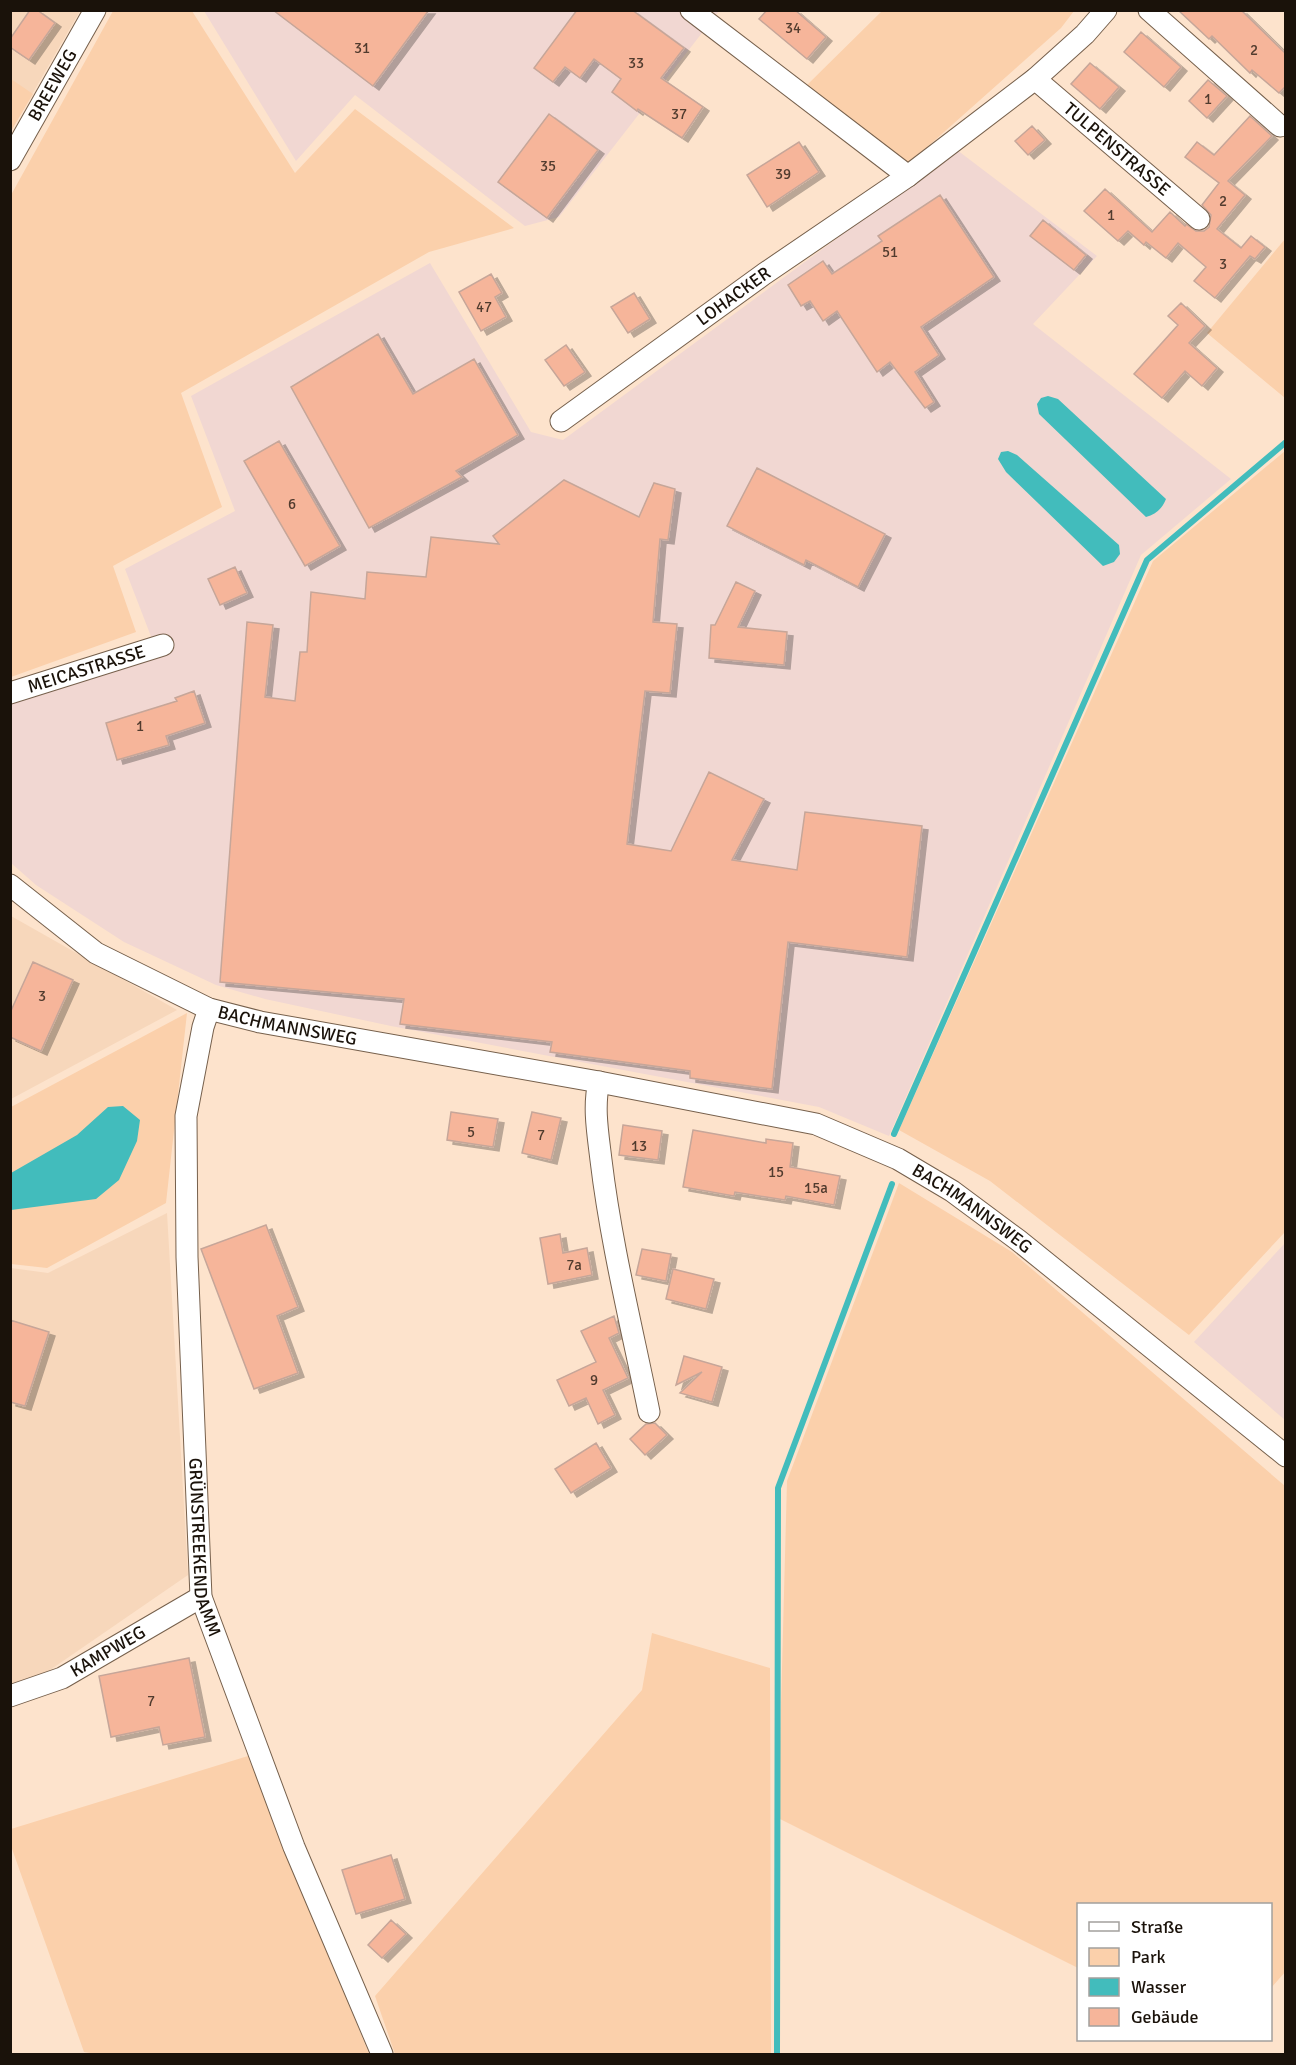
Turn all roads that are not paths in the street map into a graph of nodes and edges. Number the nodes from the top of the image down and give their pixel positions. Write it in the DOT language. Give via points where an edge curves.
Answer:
graph roads {
  1 [pos="95,10"];
  2 [pos="691,10"];
  3 [pos="1106,10"];
  4 [pos="1149,10"];
  5 [pos="1035,79"];
  6 [pos="1280,126"];
  7 [pos="10,160"];
  8 [pos="908,176"];
  9 [pos="1199,219"];
  10 [pos="561,421"];
  11 [pos="163,645"];
  12 [pos="10,693"];
  13 [pos="10,885"];
  14 [pos="209,1009"];
  15 [pos="599,1082"];
  16 [pos="649,1412"];
  17 [pos="1286,1456"];
  18 [pos="201,1597"];
  19 [pos="10,1696"];
  20 [pos="382,2055"];
  1 -- 7 [label="street, BREEWEG"];
  2 -- 8 [label="street"];
  3 -- 5 [label="street, LOHACKER"];
  4 -- 6 [label="street"];
  5 -- 8 [label="street, LOHACKER"];
  5 -- 9 [label="street, TULPENSTRASSE"];
  8 -- 10 [label="street, LOHACKER"];
  11 -- 12 [label="street, MEICASTRASSE"];
  13 -- 14 [label="street, BACHMANNSWEG" via="96,953"];
  14 -- 15 [label="street, BACHMANNSWEG" via="260,1022"];
  14 -- 18 [label="street, GRÜNSTREEKENDAMM" via="186,1116 187,1257"];
  15 -- 16 [label="street" via="597,1122 606,1201"];
  15 -- 17 [label="street, BACHMANNSWEG" via="816,1124 898,1159 952,1191 1018,1240"];
  18 -- 19 [label="street, KAMPWEG" via="62,1678"];
  18 -- 20 [label="street, GRÜNSTREEKENDAMM" via="294,1847"];
}
